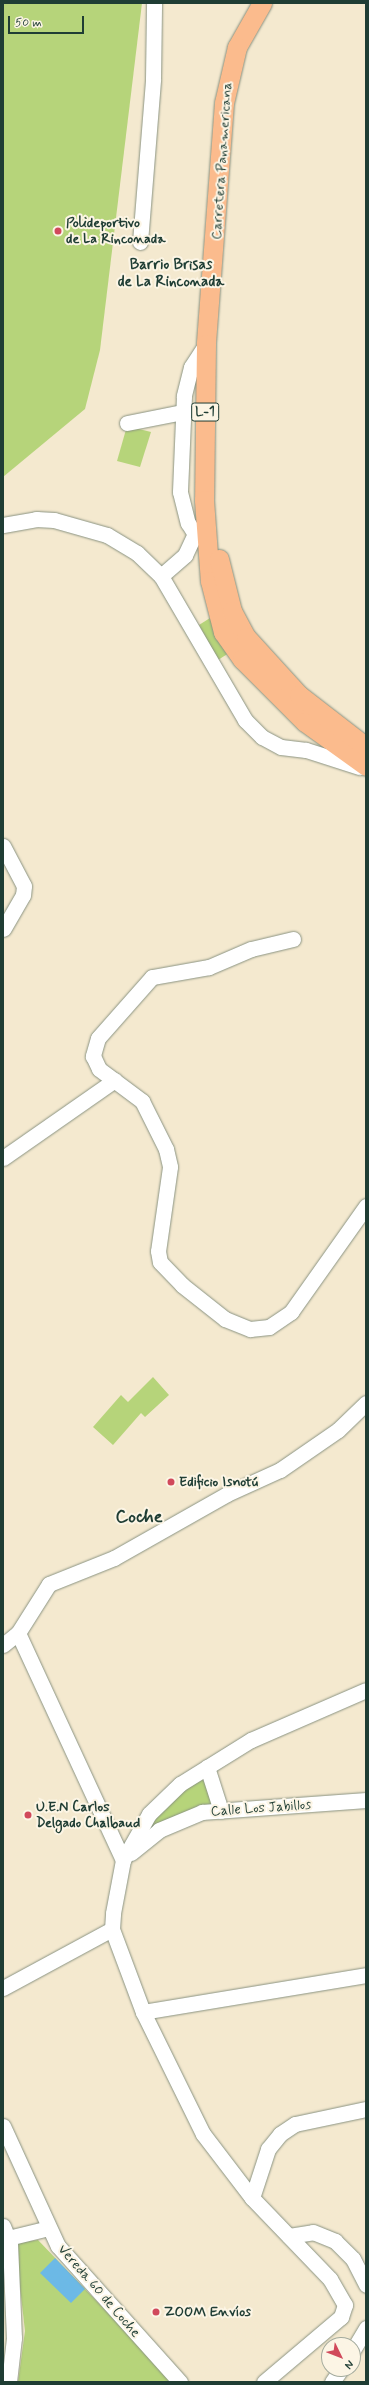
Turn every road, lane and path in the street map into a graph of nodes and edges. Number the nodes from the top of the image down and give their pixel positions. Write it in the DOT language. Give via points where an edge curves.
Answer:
graph roads {
  1 [pos="154,3"];
  2 [pos="262,3"];
  3 [pos="276,3"];
  4 [pos="140,242"];
  5 [pos="206,344"];
  6 [pos="182,412"];
  7 [pos="127,423"];
  8 [pos="3,525"];
  9 [pos="201,537"];
  10 [pos="160,576"];
  11 [pos="366,747"];
  12 [pos="366,766"];
  13 [pos="366,771"];
  14 [pos="3,846"];
  15 [pos="3,930"];
  16 [pos="293,939"];
  17 [pos="115,1080"];
  18 [pos="3,1158"];
  19 [pos="366,1206"];
  20 [pos="366,1402"];
  21 [pos="18,1633"];
  22 [pos="3,1645"];
  23 [pos="366,1690"];
  24 [pos="207,1767"];
  25 [pos="366,1800"];
  26 [pos="221,1811"];
  27 [pos="122,1860"];
  28 [pos="112,1929"];
  29 [pos="366,1975"];
  30 [pos="3,1988"];
  31 [pos="143,2012"];
  32 [pos="366,2110"];
  33 [pos="3,2126"];
  34 [pos="252,2198"];
  35 [pos="49,2228"];
  36 [pos="5,2232"];
  37 [pos="289,2236"];
  38 [pos="366,2285"];
  39 [pos="366,2328"];
  40 [pos="361,2337"];
  41 [pos="9,2382"];
  42 [pos="180,2382"];
  43 [pos="264,2382"];
  1 -- 4 [label="street" via="153,79"];
  2 -- 5 [label="main road, Carretera Panamericana / L-1" via="245,28 226,83"];
  3 -- 11 [label="main road, Carretera Panamericana / L-1" via="245,55 235,108 229,225 217,340 217,547 229,604 246,637 299,695"];
  5 -- 6 [label="street" via="191,367"];
  5 -- 9 [label="main road, Carretera Panamericana / L-1"];
  6 -- 7 [label="street"];
  6 -- 9 [label="street" via="180,492 188,523"];
  8 -- 10 [label="street" via="31,519 54,520 108,535 137,553"];
  9 -- 10 [label="street" via="185,555"];
  9 -- 12 [label="main road, Carretera Panamericana / L-1" via="213,599 230,644 285,704"];
  10 -- 13 [label="street" via="245,720 262,737 281,747 306,750"];
  14 -- 15 [label="street" via="24,886 23,895"];
  16 -- 17 [label="street" via="251,949 209,967 160,974 144,983 95,1045 95,1063"];
  17 -- 18 [label="street"];
  17 -- 19 [label="street" via="142,1101 166,1149 170,1166 158,1251 160,1262 224,1319 256,1328 269,1327 291,1312"];
  20 -- 21 [label="street" via="338,1430 280,1470 227,1494 114,1558 49,1584"];
  21 -- 22 [label="street"];
  21 -- 27 [label="street"];
  23 -- 24 [label="street" via="251,1740"];
  24 -- 26 [label="street"];
  24 -- 27 [label="street" via="180,1784 149,1814"];
  25 -- 26 [label="street, Calle Los Jabillos"];
  26 -- 27 [label="street, Calle Los Jabillos" via="202,1812 159,1830"];
  27 -- 28 [label="street"];
  28 -- 30 [label="street"];
  28 -- 31 [label="street"];
  29 -- 31 [label="street"];
  31 -- 34 [label="street" via="203,2134"];
  32 -- 34 [label="street" via="294,2124 280,2134 268,2149"];
  33 -- 35 [label="street, Vereda 60 de Coche"];
  34 -- 37 [label="street"];
  35 -- 36 [label="street"];
  35 -- 42 [label="street, Vereda 60 de Coche" via="58,2246"];
  36 -- 41 [label="street" via="14,2338"];
  37 -- 38 [label="street" via="313,2232 335,2241 353,2259"];
  37 -- 43 [label="street" via="336,2287 344,2310 277,2374"];
  39 -- 40 [label="street"];
}
